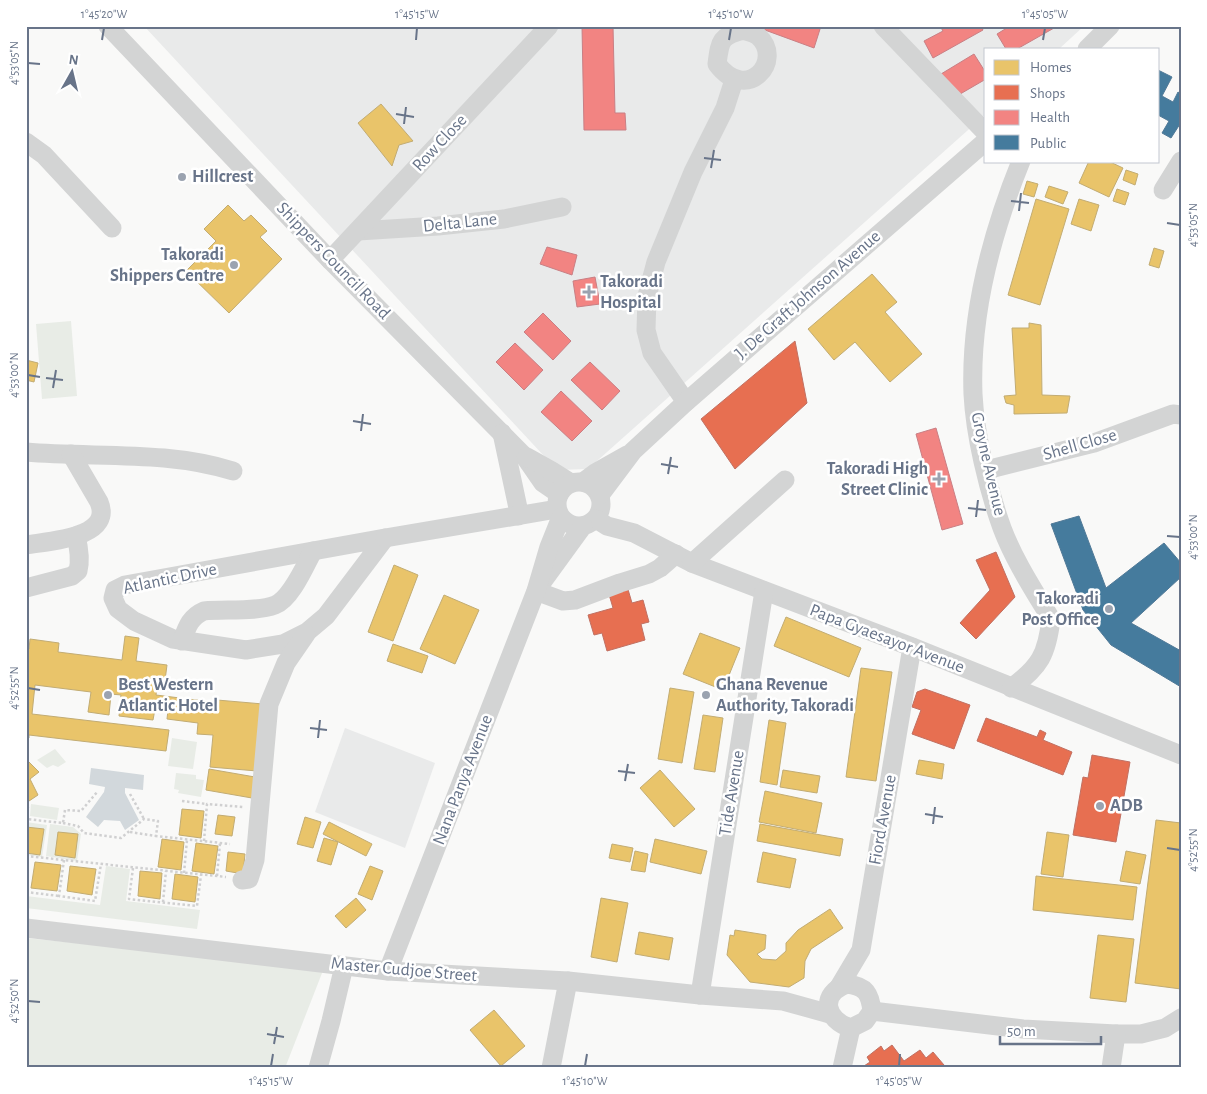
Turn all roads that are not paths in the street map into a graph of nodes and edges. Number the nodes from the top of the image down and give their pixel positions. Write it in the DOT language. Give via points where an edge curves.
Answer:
graph roads {
  1 [pos="108,26"];
  2 [pos="549,26"];
  3 [pos="883,26"];
  4 [pos="1110,26"];
  5 [pos="1087,48"];
  6 [pos="734,80"];
  7 [pos="984,131"];
  8 [pos="26,142"];
  9 [pos="984,143"];
  10 [pos="1181,161"];
  11 [pos="1021,162"];
  12 [pos="1163,190"];
  13 [pos="562,207"];
  14 [pos="112,228"];
  15 [pos="358,231"];
  16 [pos="330,260"];
  17 [pos="686,402"];
  18 [pos="1178,410"];
  19 [pos="502,432"];
  20 [pos="26,452"];
  21 [pos="632,452"];
  22 [pos="71,454"];
  23 [pos="986,470"];
  24 [pos="233,471"];
  25 [pos="785,480"];
  26 [pos="566,497"];
  27 [pos="595,511"];
  28 [pos="518,516"];
  29 [pos="76,536"];
  30 [pos="386,538"];
  31 [pos="26,545"];
  32 [pos="313,551"];
  33 [pos="676,554"];
  34 [pos="692,563"];
  35 [pos="26,588"];
  36 [pos="537,590"];
  37 [pos="764,591"];
  38 [pos="307,632"];
  39 [pos="182,640"];
  40 [pos="912,647"];
  41 [pos="1011,688"];
  42 [pos="1181,755"];
  43 [pos="236,879"];
  44 [pos="26,928"];
  45 [pos="861,950"];
  46 [pos="344,966"];
  47 [pos="388,971"];
  48 [pos="568,981"];
  49 [pos="864,989"];
  50 [pos="836,990"];
  51 [pos="700,995"];
  52 [pos="784,1001"];
  53 [pos="872,1011"];
  54 [pos="830,1014"];
  55 [pos="1181,1018"];
  56 [pos="852,1028"];
  57 [pos="1116,1034"];
  58 [pos="318,1068"];
  59 [pos="551,1068"];
  60 [pos="842,1068"];
  61 [pos="1111,1068"];
  1 -- 16 [label="street, Shippers Council Road"];
  2 -- 15 [label="street, Row Close"];
  3 -- 7 [label="street"];
  4 -- 5 [label="street"];
  6 -- 17 [label="street" via="725,108 693,172 647,296 646,330 652,353"];
  8 -- 14 [label="street" via="44,155"];
  9 -- 17 [label="street, J. De Graft Johnson Avenue"];
  10 -- 12 [label="street"];
  11 -- 23 [label="street, Groyne Avenue" via="993,241 976,327 973,396"];
  13 -- 15 [label="street, Delta Lane" via="504,219"];
  15 -- 16 [label="street, Row Close"];
  16 -- 19 [label="street, Shippers Council Road"];
  17 -- 21 [label="street, J. De Graft Johnson Avenue"];
  18 -- 23 [label="street, Shell Close" via="1094,443"];
  19 -- 26 [label="street, Shippers Council Road" via="526,457 552,471"];
  19 -- 28 [label="street"];
  20 -- 22 [label="street"];
  21 -- 26 [label="street, J. De Graft Johnson Avenue" via="595,473"];
  21 -- 27 [label="street, J. De Graft Johnson Avenue"];
  22 -- 24 [label="street" via="149,456"];
  22 -- 29 [label="street" via="103,510 99,523"];
  23 -- 41 [label="street, Groyne Avenue" via="1002,528 1021,570 1050,619 1047,641 1038,664"];
  25 -- 34 [label="street"];
  26 -- 27 [label="street" via="593,486"];
  26 -- 27 [label="street" via="571,525"];
  26 -- 28 [label="street, Atlantic Drive"];
  26 -- 36 [label="street, Nana Panya Avenue"];
  27 -- 33 [label="street, Papa Gyaesayor Avenue" via="607,526 634,532"];
  27 -- 36 [label="street, Nana Panya Avenue"];
  28 -- 30 [label="street, Atlantic Drive"];
  29 -- 31 [label="street"];
  29 -- 35 [label="street" via="80,552 78,571 72,576"];
  30 -- 32 [label="street, Atlantic Drive"];
  30 -- 38 [label="street, Atlantic Drive" via="326,616"];
  32 -- 39 [label="street" via="293,587 276,605 204,611 196,614"];
  32 -- 39 [label="street, Atlantic Drive" via="125,585 115,590 113,598 118,609 126,615 157,633"];
  33 -- 34 [label="street, Papa Gyaesayor Avenue"];
  33 -- 36 [label="street" via="649,574 575,600 562,601"];
  34 -- 37 [label="street, Papa Gyaesayor Avenue"];
  36 -- 47 [label="street, Nana Panya Avenue"];
  37 -- 40 [label="street, Papa Gyaesayor Avenue"];
  37 -- 51 [label="street, Tide Avenue"];
  38 -- 39 [label="street, Atlantic Drive" via="283,644 246,650"];
  38 -- 43 [label="street" via="286,663 269,704 255,860 249,879"];
  40 -- 41 [label="street, Papa Gyaesayor Avenue"];
  40 -- 45 [label="street, Fiord Avenue"];
  41 -- 42 [label="street, Papa Gyaesayor Avenue"];
  44 -- 46 [label="street, Master Cudjoe Street"];
  45 -- 49 [label="street"];
  45 -- 50 [label="street, Fiord Avenue"];
  46 -- 47 [label="street, Master Cudjoe Street"];
  46 -- 58 [label="street"];
  47 -- 48 [label="street, Master Cudjoe Street"];
  48 -- 51 [label="street, Master Cudjoe Street"];
  48 -- 59 [label="street"];
  49 -- 50 [label="street" via="847,984"];
  49 -- 53 [label="street" via="871,1000"];
  50 -- 52 [label="street, Master Cudjoe Street"];
  50 -- 54 [label="street" via="830,999"];
  51 -- 52 [label="street, Master Cudjoe Street"];
  52 -- 54 [label="street, Master Cudjoe Street"];
  53 -- 56 [label="street" via="865,1021"];
  53 -- 57 [label="street" via="1023,1029"];
  54 -- 56 [label="street" via="835,1021"];
  55 -- 57 [label="street" via="1165,1028 1141,1034"];
  56 -- 60 [label="street"];
  57 -- 61 [label="street"];
}
